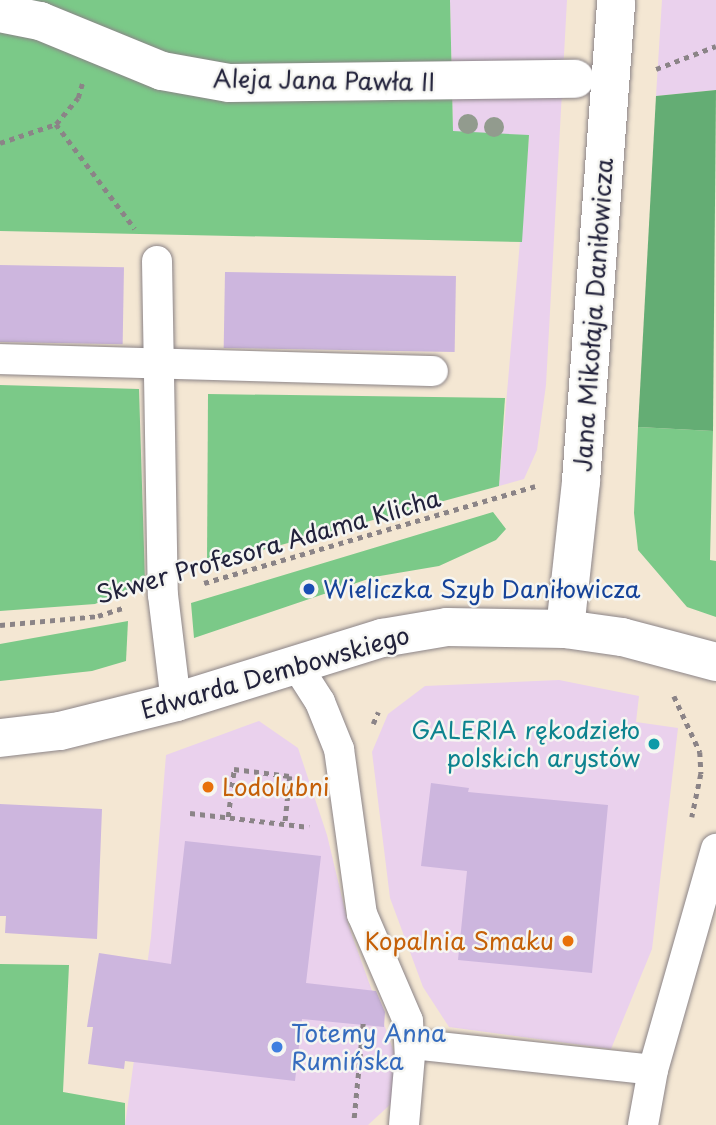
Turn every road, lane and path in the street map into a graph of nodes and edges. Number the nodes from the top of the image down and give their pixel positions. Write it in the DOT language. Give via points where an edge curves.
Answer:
graph roads {
  1 [pos="615,0"];
  2 [pos="0,13"];
  3 [pos="716,46"];
  4 [pos="645,73"];
  5 [pos="575,79"];
  6 [pos="78,98"];
  7 [pos="57,124"];
  8 [pos="0,143"];
  9 [pos="157,261"];
  10 [pos="0,359"];
  11 [pos="162,364"];
  12 [pos="433,371"];
  13 [pos="542,484"];
  14 [pos="163,595"];
  15 [pos="0,625"];
  16 [pos="565,629"];
  17 [pos="716,662"];
  18 [pos="295,663"];
  19 [pos="176,702"];
  20 [pos="0,737"];
  21 [pos="190,813"];
  22 [pos="228,817"];
  23 [pos="285,824"];
  24 [pos="320,828"];
  25 [pos="716,849"];
  26 [pos="410,1050"];
  27 [pos="653,1070"];
  28 [pos="404,1125"];
  29 [pos="643,1125"];
  1 -- 16 [label="street, Jana Mikołaja Daniłowicza" via="581,481"];
  2 -- 5 [label="street, Aleja Jana Pawła II" via="40,22 162,71 229,83"];
  3 -- 4 [label="path"];
  6 -- 7 [label="path"];
  7 -- 8 [label="path"];
  7 -- 9 [label="path" via="103,180"];
  9 -- 11 [label="lane"];
  10 -- 11 [label="lane"];
  11 -- 12 [label="lane"];
  11 -- 14 [label="lane"];
  13 -- 14 [label="path, Skwer Profesora Adama Klicha"];
  14 -- 15 [label="path, Skwer Profesora Adama Klicha" via="98,615"];
  14 -- 19 [label="lane"];
  16 -- 17 [label="street, Edwarda Dembowskiego" via="622,637"];
  16 -- 18 [label="street, Edwarda Dembowskiego" via="447,627 382,638"];
  18 -- 19 [label="street, Edwarda Dembowskiego"];
  18 -- 26 [label="lane" via="320,702 339,749 362,914 408,1021"];
  19 -- 20 [label="street, Edwarda Dembowskiego" via="60,730"];
  21 -- 22 [label="path"];
  22 -- 23 [label="path"];
  22 -- 23 [label="path" via="234,769 290,776"];
  23 -- 24 [label="path"];
  25 -- 27 [label="lane"];
  26 -- 27 [label="lane"];
  26 -- 28 [label="lane"];
  27 -- 29 [label="lane"];
}
